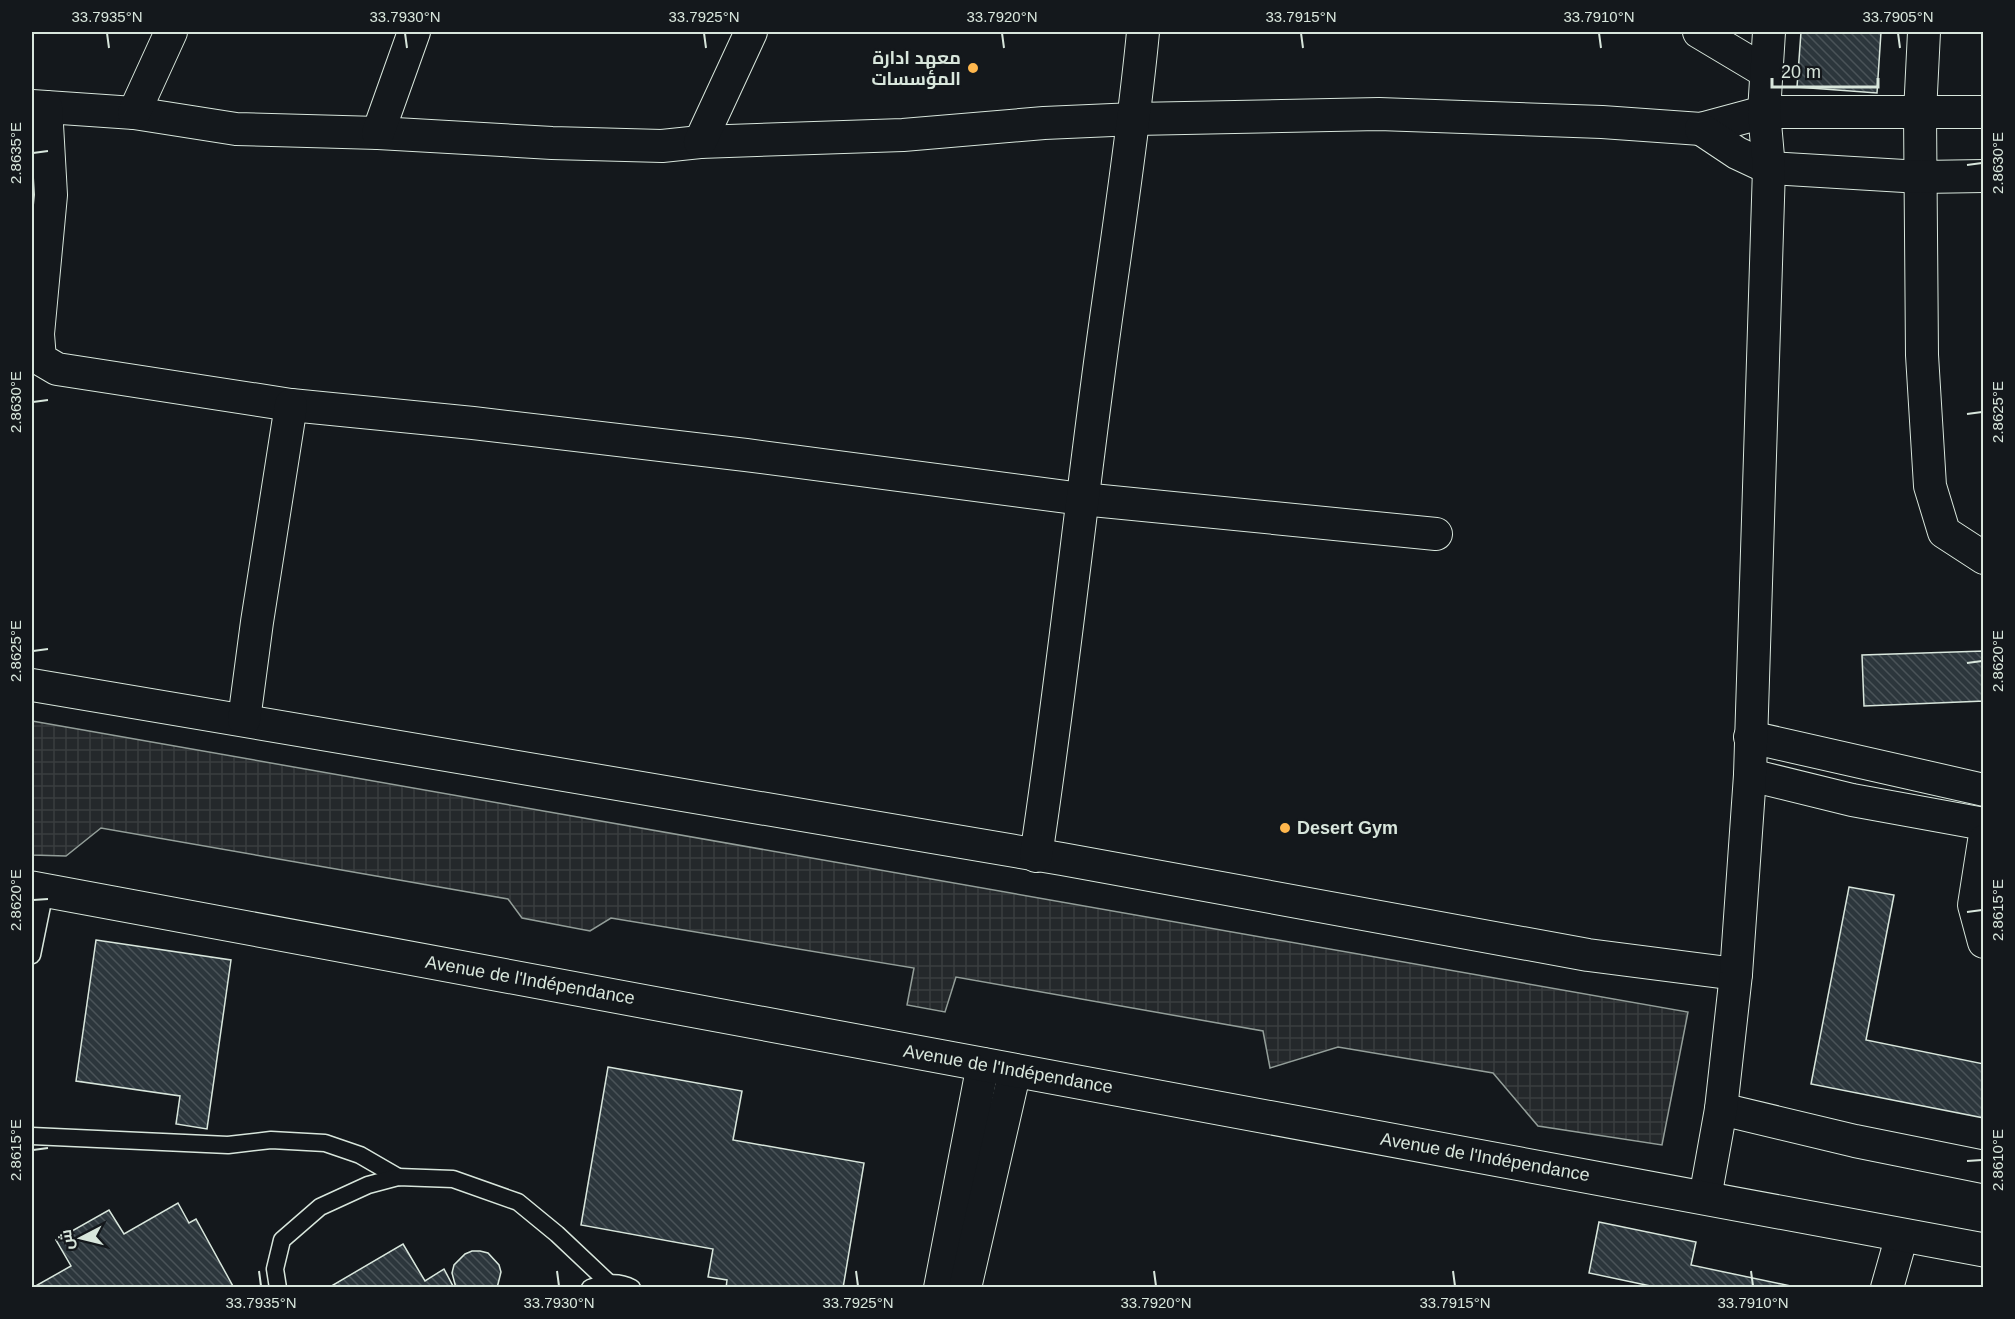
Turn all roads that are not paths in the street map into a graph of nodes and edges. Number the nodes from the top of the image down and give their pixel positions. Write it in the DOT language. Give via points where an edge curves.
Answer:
graph roads {
  1 [pos="171,32"];
  2 [pos="414,32"];
  3 [pos="751,32"];
  4 [pos="1143,32"];
  5 [pos="1700,32"];
  6 [pos="1769,32"];
  7 [pos="1924,32"];
  8 [pos="1767,72"];
  9 [pos="39,107"];
  10 [pos="1764,112"];
  11 [pos="1983,112"];
  12 [pos="135,113"];
  13 [pos="1920,113"];
  14 [pos="1135,119"];
  15 [pos="1701,129"];
  16 [pos="378,133"];
  17 [pos="700,142"];
  18 [pos="1769,168"];
  19 [pos="1983,176"];
  20 [pos="1921,177"];
  21 [pos="291,405"];
  22 [pos="1082,500"];
  23 [pos="1436,534"];
  24 [pos="1983,558"];
  25 [pos="32,685"];
  26 [pos="244,720"];
  27 [pos="1750,737"];
  28 [pos="1750,776"];
  29 [pos="1983,790"];
  30 [pos="1983,824"];
  31 [pos="1983,842"];
  32 [pos="1036,856"];
  33 [pos="38,889"];
  34 [pos="1983,942"];
  35 [pos="32,955"];
  36 [pos="1736,974"];
  37 [pos="983,1064"];
  38 [pos="1015,1070"];
  39 [pos="1721,1109"];
  40 [pos="32,1136"];
  41 [pos="1983,1167"];
  42 [pos="398,1177"];
  43 [pos="1705,1198"];
  44 [pos="1902,1235"];
  45 [pos="1983,1250"];
  46 [pos="609,1283"];
  47 [pos="278,1287"];
  48 [pos="590,1287"];
  49 [pos="633,1287"];
  50 [pos="940,1287"];
  51 [pos="965,1287"];
  52 [pos="1887,1287"];
  1 -- 12 [label="street"];
  2 -- 16 [label="street"];
  3 -- 17 [label="street"];
  4 -- 14 [label="street"];
  5 -- 8 [label="street"];
  6 -- 8 [label="street"];
  7 -- 13 [label="street"];
  8 -- 10 [label="street"];
  9 -- 12 [label="street"];
  9 -- 21 [label="street" via="51,195 38,334 40,359 57,369"];
  10 -- 13 [label="street"];
  10 -- 15 [label="street"];
  10 -- 18 [label="street"];
  11 -- 13 [label="street"];
  12 -- 16 [label="street" via="236,129"];
  13 -- 20 [label="street"];
  14 -- 15 [label="street" via="1379,114"];
  14 -- 17 [label="street" via="903,135"];
  14 -- 22 [label="street"];
  15 -- 18 [label="street"];
  16 -- 17 [label="street" via="585,144 662,146"];
  18 -- 20 [label="street"];
  18 -- 27 [label="street"];
  19 -- 20 [label="street"];
  20 -- 24 [label="street" via="1922,356 1930,486 1944,532"];
  21 -- 22 [label="street" via="746,454"];
  21 -- 26 [label="street"];
  22 -- 23 [label="street"];
  22 -- 32 [label="street"];
  25 -- 26 [label="street"];
  26 -- 32 [label="street"];
  27 -- 28 [label="street"];
  27 -- 29 [label="street"];
  28 -- 30 [label="street"];
  28 -- 36 [label="street"];
  31 -- 34 [label="street" via="1974,905"];
  32 -- 36 [label="street" via="1588,955"];
  33 -- 35 [label="lane"];
  33 -- 37 [label="main road, Avenue de l'Indépendance"];
  36 -- 39 [label="street"];
  37 -- 38 [label="main road, Avenue de l'Indépendance"];
  37 -- 50 [label="street"];
  38 -- 43 [label="main road, Avenue de l'Indépendance"];
  38 -- 51 [label="street"];
  39 -- 41 [label="street"];
  39 -- 43 [label="street"];
  40 -- 42 [label="lane" via="228,1145 271,1140 325,1143 360,1155"];
  42 -- 46 [label="lane" via="453,1179 518,1202"];
  42 -- 47 [label="lane" via="368,1185 320,1207 282,1240 275,1269"];
  43 -- 44 [label="main road, Avenue de l'Indépendance"];
  44 -- 45 [label="main road, Avenue de l'Indépendance"];
  44 -- 52 [label="street"];
  46 -- 48 [label="lane"];
  46 -- 49 [label="lane"];
}
